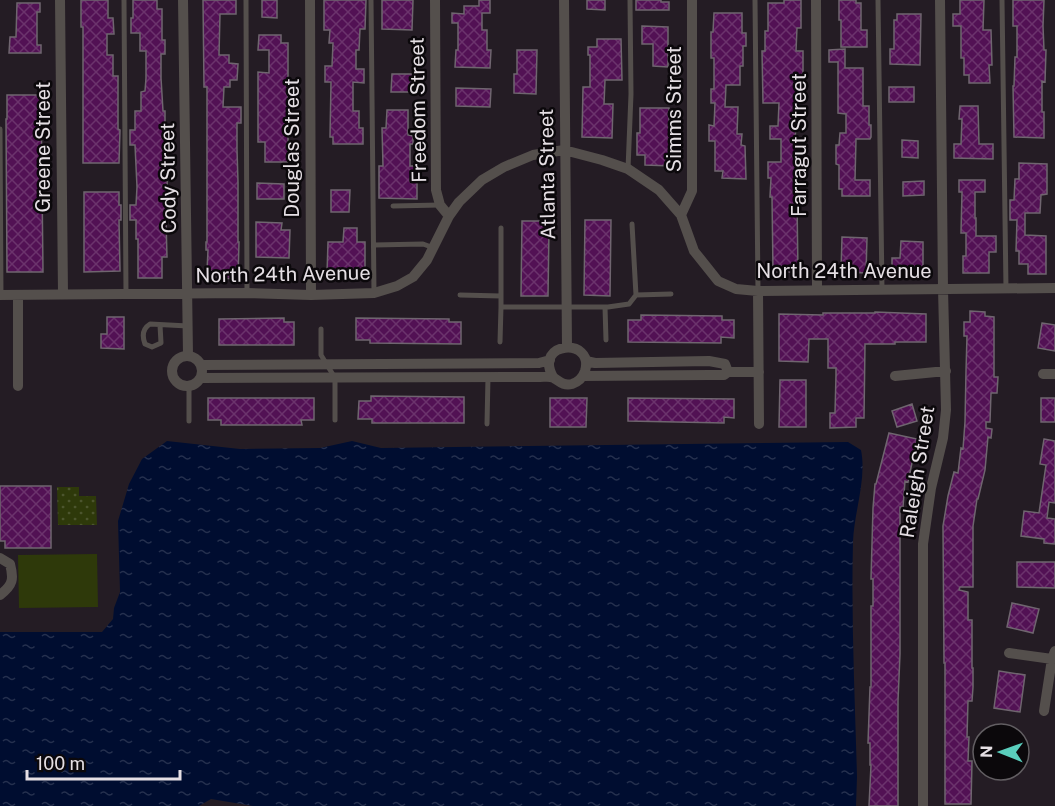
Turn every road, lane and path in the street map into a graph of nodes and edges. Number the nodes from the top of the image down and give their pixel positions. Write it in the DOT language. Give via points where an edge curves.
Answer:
graph roads {
  1 [pos="60,0"];
  2 [pos="124,0"];
  3 [pos="183,0"];
  4 [pos="246,0"];
  5 [pos="309,0"];
  6 [pos="371,0"];
  7 [pos="435,0"];
  8 [pos="564,0"];
  9 [pos="630,0"];
  10 [pos="692,0"];
  11 [pos="755,0"];
  12 [pos="816,0"];
  13 [pos="878,0"];
  14 [pos="940,0"];
  15 [pos="1002,0"];
  16 [pos="0,129"];
  17 [pos="564,150"];
  18 [pos="628,169"];
  19 [pos="440,205"];
  20 [pos="393,206"];
  21 [pos="681,215"];
  22 [pos="449,216"];
  23 [pos="632,224"];
  24 [pos="501,228"];
  25 [pos="374,245"];
  26 [pos="434,248"];
  27 [pos="1006,288"];
  28 [pos="1055,288"];
  29 [pos="943,289"];
  30 [pos="817,290"];
  31 [pos="882,290"];
  32 [pos="758,291"];
  33 [pos="188,293"];
  34 [pos="247,293"];
  35 [pos="374,293"];
  36 [pos="63,294"];
  37 [pos="126,294"];
  38 [pos="671,294"];
  39 [pos="1,295"];
  40 [pos="18,295"];
  41 [pos="311,295"];
  42 [pos="460,295"];
  43 [pos="636,295"];
  44 [pos="501,296"];
  45 [pos="501,307"];
  46 [pos="566,307"];
  47 [pos="605,307"];
  48 [pos="160,325"];
  49 [pos="188,326"];
  50 [pos="321,329"];
  51 [pos="606,340"];
  52 [pos="500,342"];
  53 [pos="567,347"];
  54 [pos="188,356"];
  55 [pos="550,360"];
  56 [pos="585,361"];
  57 [pos="328,364"];
  58 [pos="202,365"];
  59 [pos="946,371"];
  60 [pos="728,372"];
  61 [pos="759,372"];
  62 [pos="1042,374"];
  63 [pos="1055,374"];
  64 [pos="583,376"];
  65 [pos="895,376"];
  66 [pos="488,377"];
  67 [pos="553,377"];
  68 [pos="201,378"];
  69 [pos="335,378"];
  70 [pos="18,386"];
  71 [pos="189,386"];
  72 [pos="335,420"];
  73 [pos="189,421"];
  74 [pos="488,424"];
  75 [pos="759,424"];
  76 [pos="0,558"];
  77 [pos="0,595"];
  78 [pos="1009,653"];
  79 [pos="1053,655"];
  80 [pos="1044,711"];
  81 [pos="923,806"];
  1 -- 36 [label="street, Greene Street"];
  2 -- 37 [label="lane"];
  3 -- 33 [label="street, Cody Street"];
  4 -- 34 [label="lane"];
  5 -- 41 [label="street, Douglas Street"];
  6 -- 25 [label="lane"];
  7 -- 19 [label="street, Freedom Street" via="436,190"];
  8 -- 17 [label="street, Atlanta Street"];
  9 -- 18 [label="lane"];
  10 -- 21 [label="street, Simms Street" via="692,191"];
  11 -- 32 [label="lane"];
  12 -- 30 [label="street, Farragut Street"];
  13 -- 31 [label="lane"];
  14 -- 29 [label="street, Raleigh Street"];
  15 -- 27 [label="lane"];
  16 -- 39 [label="lane"];
  17 -- 18 [label="street, North 24th Avenue"];
  17 -- 22 [label="street, North 24th Avenue" via="533,155 504,166 482,180"];
  17 -- 46 [label="street, Atlanta Street"];
  18 -- 21 [label="street, North 24th Avenue" via="659,190"];
  19 -- 20 [label="lane"];
  19 -- 22 [label="street, Freedom Street"];
  21 -- 32 [label="street, North 24th Avenue" via="694,251 717,281 736,289"];
  22 -- 26 [label="street, North 24th Avenue"];
  23 -- 43 [label="lane"];
  24 -- 44 [label="lane"];
  25 -- 26 [label="lane" via="423,244"];
  25 -- 35 [label="lane"];
  26 -- 35 [label="street, North 24th Avenue" via="413,277"];
  27 -- 28 [label="street, North 24th Avenue"];
  27 -- 29 [label="street, North 24th Avenue"];
  29 -- 31 [label="street, North 24th Avenue"];
  29 -- 59 [label="street, Raleigh Street"];
  30 -- 31 [label="street, North 24th Avenue"];
  30 -- 32 [label="street, North 24th Avenue"];
  32 -- 61 [label="street"];
  33 -- 34 [label="street, North 24th Avenue"];
  33 -- 37 [label="street, North 24th Avenue"];
  33 -- 49 [label="street, Cody Street"];
  34 -- 41 [label="street, North 24th Avenue"];
  35 -- 41 [label="street, North 24th Avenue"];
  36 -- 37 [label="street, North 24th Avenue"];
  36 -- 40 [label="street, North 24th Avenue"];
  38 -- 43 [label="lane"];
  39 -- 40 [label="street, North 24th Avenue"];
  40 -- 70 [label="street"];
  42 -- 44 [label="lane"];
  43 -- 47 [label="lane" via="629,304"];
  44 -- 45 [label="lane"];
  45 -- 46 [label="lane"];
  45 -- 52 [label="lane"];
  46 -- 47 [label="lane"];
  46 -- 53 [label="street, Atlanta Street"];
  47 -- 51 [label="lane"];
  48 -- 48 [label="lane" via="146,326 145,344 152,347 161,343"];
  48 -- 49 [label="lane"];
  49 -- 54 [label="street, Cody Street"];
  50 -- 57 [label="lane" via="321,355"];
  53 -- 55 [label="street" via="556,351"];
  53 -- 56 [label="street" via="579,350"];
  54 -- 58 [label="street"];
  54 -- 71 [label="street" via="175,362 172,371 175,380"];
  55 -- 57 [label="street"];
  55 -- 67 [label="street"];
  56 -- 60 [label="street" via="709,361 725,364"];
  56 -- 64 [label="street"];
  57 -- 58 [label="street"];
  57 -- 69 [label="lane"];
  58 -- 68 [label="street"];
  59 -- 65 [label="street"];
  59 -- 81 [label="street, Raleigh Street" via="943,438 923,544"];
  60 -- 61 [label="street"];
  60 -- 64 [label="street"];
  61 -- 75 [label="street"];
  62 -- 63 [label="street"];
  64 -- 67 [label="street" via="572,384"];
  66 -- 67 [label="street"];
  66 -- 69 [label="street"];
  66 -- 74 [label="lane"];
  68 -- 69 [label="street"];
  68 -- 71 [label="street"];
  69 -- 72 [label="lane"];
  71 -- 73 [label="lane"];
  76 -- 77 [label="street" via="10,564 14,577"];
  78 -- 79 [label="street"];
  79 -- 80 [label="street"];
}
